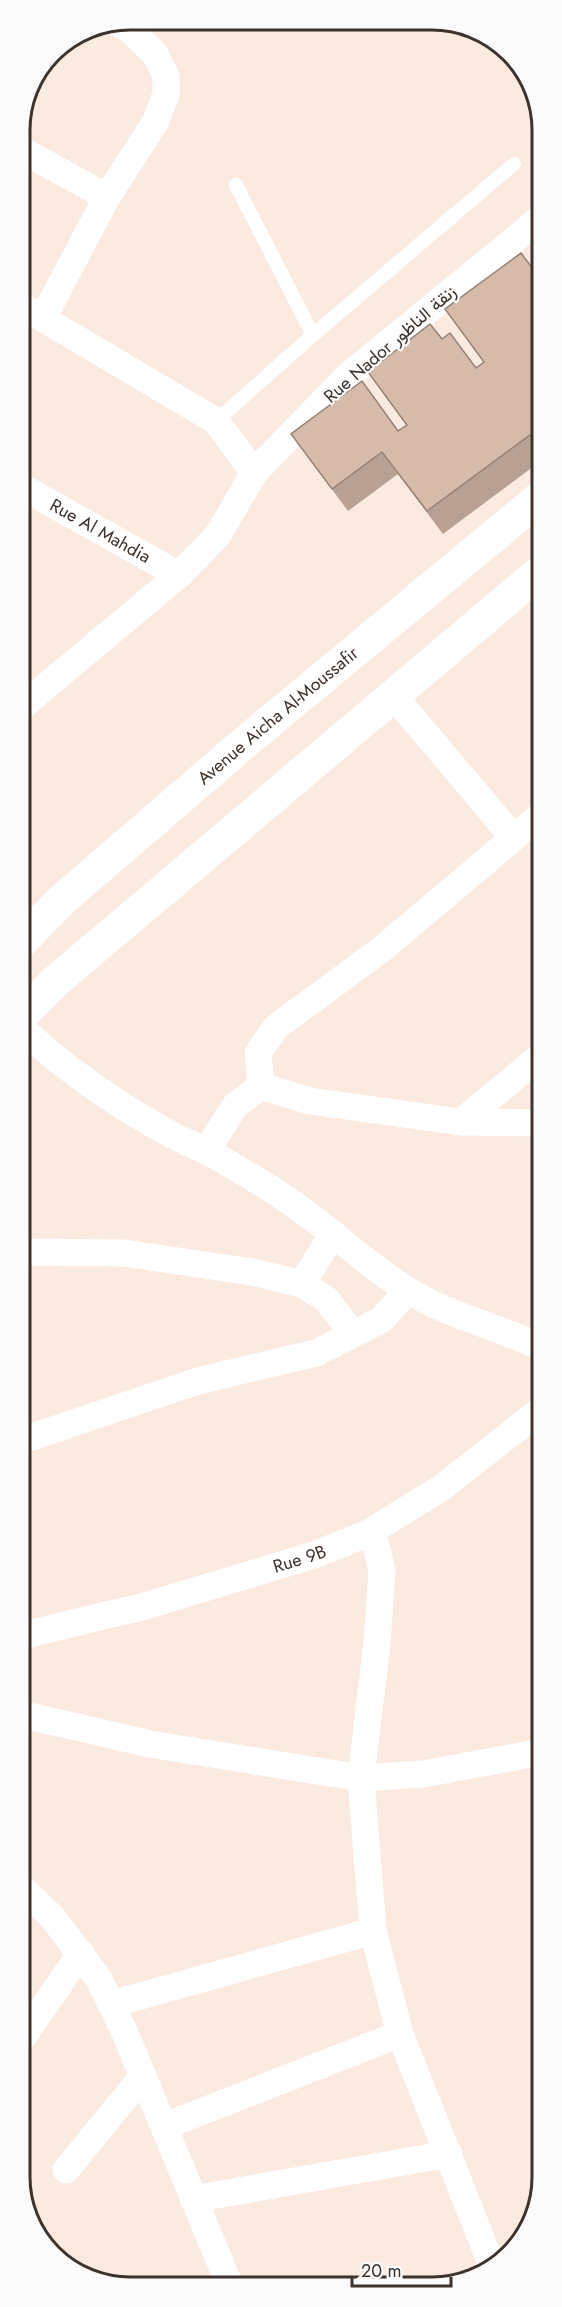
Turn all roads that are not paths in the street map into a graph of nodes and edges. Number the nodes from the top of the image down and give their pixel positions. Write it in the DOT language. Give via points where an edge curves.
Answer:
graph roads {
  1 [pos="129,30"];
  2 [pos="30,155"];
  3 [pos="514,164"];
  4 [pos="236,184"];
  5 [pos="107,197"];
  6 [pos="532,225"];
  7 [pos="31,311"];
  8 [pos="313,335"];
  9 [pos="216,421"];
  10 [pos="254,473"];
  11 [pos="30,493"];
  12 [pos="532,504"];
  13 [pos="179,575"];
  14 [pos="532,578"];
  15 [pos="393,695"];
  16 [pos="30,700"];
  17 [pos="532,822"];
  18 [pos="513,837"];
  19 [pos="30,933"];
  20 [pos="30,1007"];
  21 [pos="30,1036"];
  22 [pos="532,1063"];
  23 [pos="261,1086"];
  24 [pos="461,1122"];
  25 [pos="532,1123"];
  26 [pos="207,1150"];
  27 [pos="332,1235"];
  28 [pos="30,1252"];
  29 [pos="302,1284"];
  30 [pos="408,1291"];
  31 [pos="352,1333"];
  32 [pos="532,1343"];
  33 [pos="532,1417"];
  34 [pos="30,1439"];
  35 [pos="368,1533"];
  36 [pos="30,1633"];
  37 [pos="30,1716"];
  38 [pos="532,1754"];
  39 [pos="361,1778"];
  40 [pos="30,1896"];
  41 [pos="373,1931"];
  42 [pos="81,1953"];
  43 [pos="112,2004"];
  44 [pos="30,2027"];
  45 [pos="400,2034"];
  46 [pos="144,2076"];
  47 [pos="165,2126"];
  48 [pos="449,2154"];
  49 [pos="66,2170"];
  50 [pos="193,2199"];
  51 [pos="489,2259"];
  52 [pos="226,2277"];
  1 -- 5 [label="street" via="155,54 166,76 162,109"];
  2 -- 5 [label="street"];
  3 -- 8 [label="lane"];
  4 -- 8 [label="lane"];
  5 -- 7 [label="street"];
  6 -- 10 [label="street, Rue Nador زنقة الناظور" via="348,376"];
  7 -- 9 [label="street"];
  8 -- 9 [label="lane"];
  9 -- 10 [label="street"];
  10 -- 13 [label="street, Rue Nador زنقة الناظور" via="218,535"];
  11 -- 13 [label="street, Rue Al Mahdia"];
  12 -- 19 [label="main road, Avenue Aicha Al-Moussafir" via="124,846"];
  13 -- 16 [label="street, Rue Nador زنقة الناظور"];
  14 -- 15 [label="main road"];
  15 -- 18 [label="street"];
  15 -- 20 [label="main road"];
  17 -- 18 [label="street"];
  18 -- 23 [label="street" via="382,949 276,1028 258,1053"];
  21 -- 26 [label="street" via="115,1103 163,1131"];
  22 -- 24 [label="street"];
  23 -- 24 [label="street" via="310,1101"];
  23 -- 26 [label="street" via="235,1106"];
  24 -- 25 [label="street"];
  26 -- 27 [label="street" via="291,1201"];
  27 -- 29 [label="street"];
  27 -- 30 [label="street"];
  28 -- 29 [label="street" via="124,1253 252,1272"];
  29 -- 31 [label="street" via="326,1299"];
  30 -- 31 [label="street" via="381,1320"];
  30 -- 32 [label="street" via="442,1310 506,1330"];
  31 -- 34 [label="street" via="316,1353 198,1381"];
  33 -- 35 [label="street, Rue 9B" via="440,1490"];
  35 -- 36 [label="street, Rue 9B" via="314,1555 145,1606"];
  35 -- 39 [label="street" via="380,1556 381,1591"];
  37 -- 39 [label="street" via="150,1744"];
  38 -- 39 [label="street" via="423,1774"];
  39 -- 41 [label="street"];
  40 -- 42 [label="street"];
  41 -- 43 [label="street"];
  41 -- 45 [label="street"];
  42 -- 43 [label="street"];
  42 -- 44 [label="street"];
  43 -- 46 [label="street"];
  45 -- 47 [label="street"];
  45 -- 48 [label="street"];
  46 -- 47 [label="street"];
  46 -- 49 [label="street"];
  47 -- 50 [label="street"];
  48 -- 50 [label="street"];
  48 -- 51 [label="street"];
  50 -- 52 [label="street"];
}
